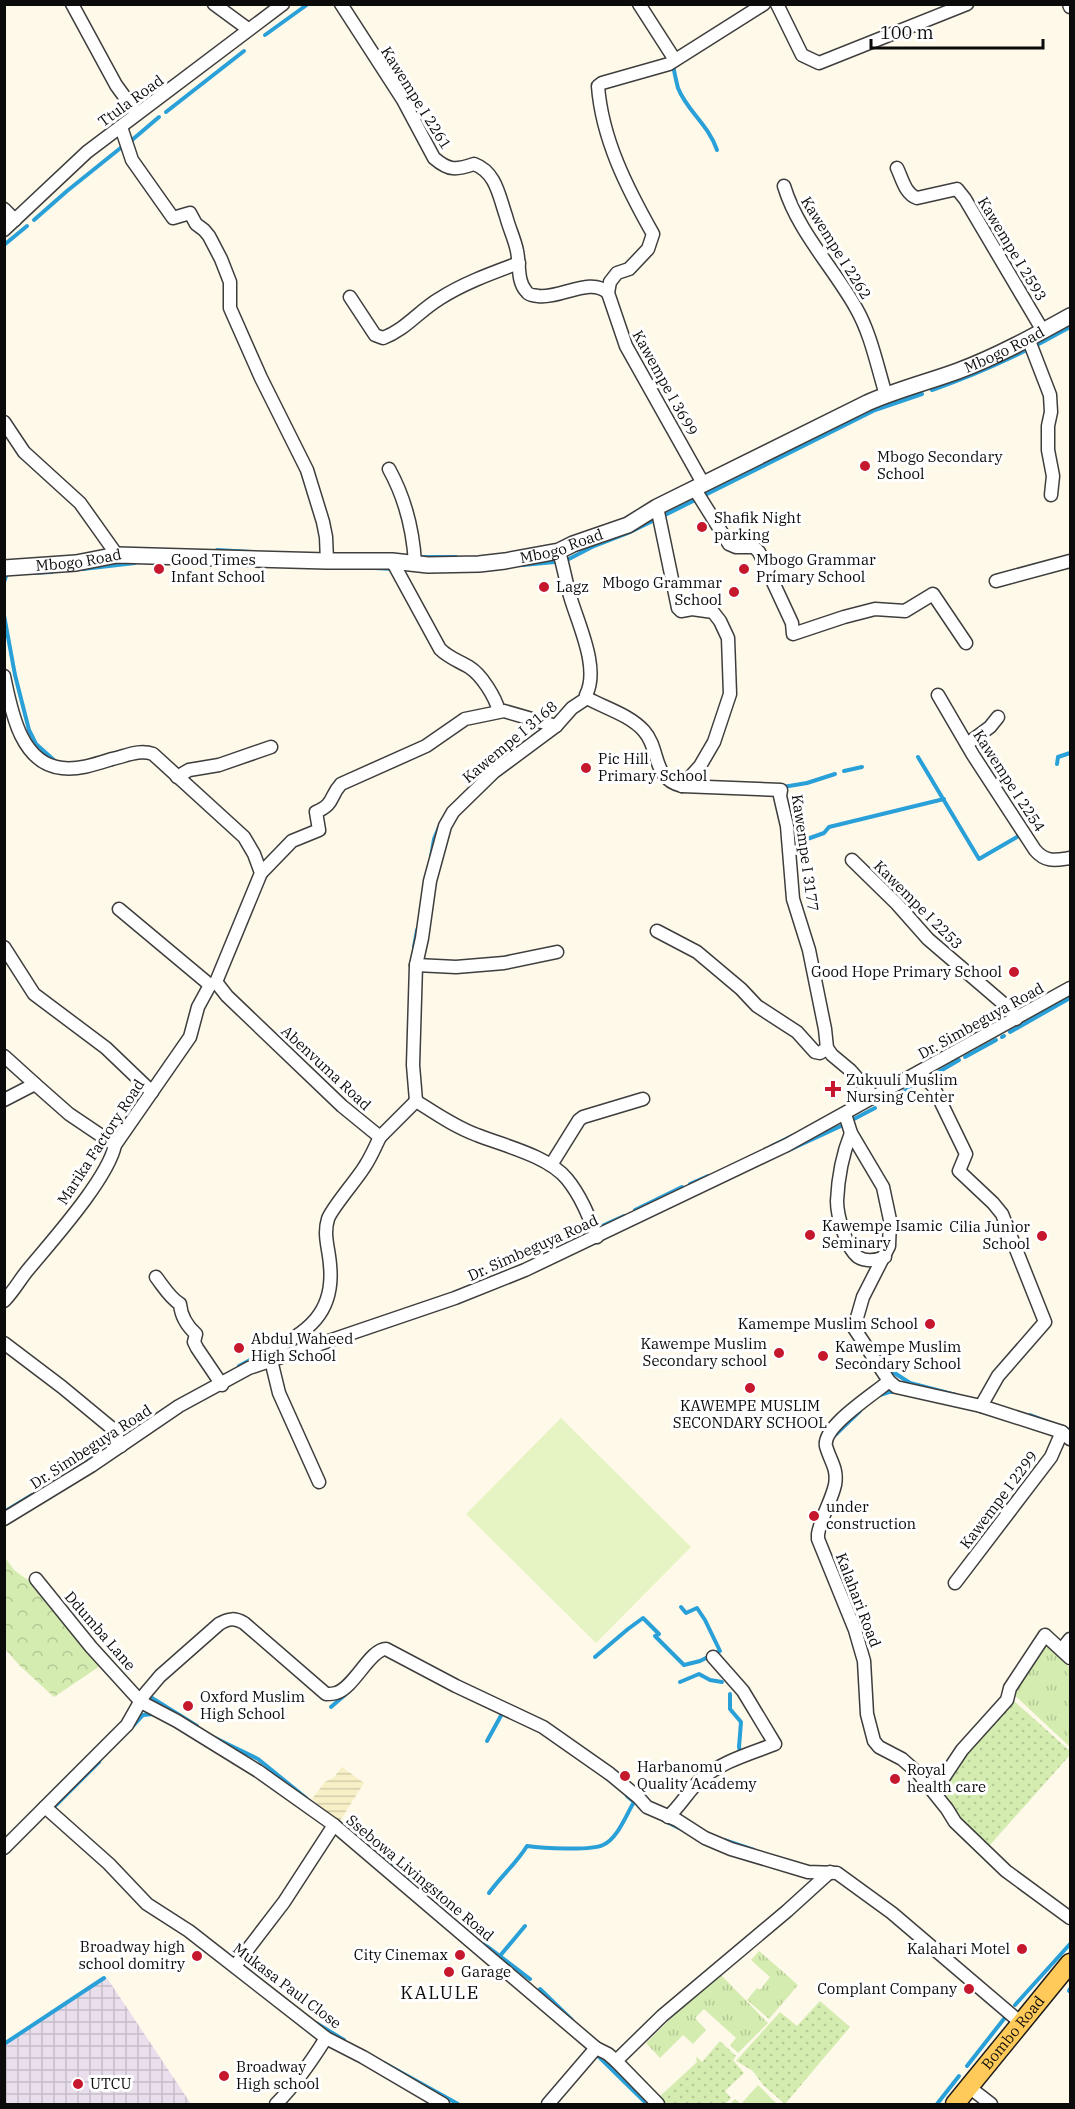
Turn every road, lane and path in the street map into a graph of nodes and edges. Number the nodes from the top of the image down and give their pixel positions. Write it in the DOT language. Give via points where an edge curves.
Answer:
graph roads {
  1 [pos="72,4"];
  2 [pos="214,4"];
  3 [pos="283,4"];
  4 [pos="341,4"];
  5 [pos="639,4"];
  6 [pos="764,4"];
  7 [pos="777,4"];
  8 [pos="966,4"];
  9 [pos="248,29"];
  10 [pos="675,60"];
  11 [pos="137,114"];
  12 [pos="121,127"];
  13 [pos="897,168"];
  14 [pos="784,186"];
  15 [pos="4,209"];
  16 [pos="15,220"];
  17 [pos="4,230"];
  18 [pos="519,263"];
  19 [pos="608,292"];
  20 [pos="350,297"];
  21 [pos="1071,316"];
  22 [pos="1043,331"];
  23 [pos="1028,338"];
  24 [pos="886,394"];
  25 [pos="4,423"];
  26 [pos="389,469"];
  27 [pos="699,487"];
  28 [pos="1051,495"];
  29 [pos="657,507"];
  30 [pos="560,551"];
  31 [pos="117,555"];
  32 [pos="415,559"];
  33 [pos="327,561"];
  34 [pos="392,561"];
  35 [pos="1071,561"];
  36 [pos="4,568"];
  37 [pos="996,580"];
  38 [pos="966,643"];
  39 [pos="4,676"];
  40 [pos="938,695"];
  41 [pos="587,698"];
  42 [pos="499,711"];
  43 [pos="998,717"];
  44 [pos="14,722"];
  45 [pos="556,726"];
  46 [pos="4,733"];
  47 [pos="967,744"];
  48 [pos="271,747"];
  49 [pos="177,777"];
  50 [pos="682,786"];
  51 [pos="1071,858"];
  52 [pos="852,860"];
  53 [pos="261,873"];
  54 [pos="119,909"];
  55 [pos="657,932"];
  56 [pos="4,947"];
  57 [pos="557,952"];
  58 [pos="416,965"];
  59 [pos="213,984"];
  60 [pos="1071,988"];
  61 [pos="1016,1019"];
  62 [pos="827,1048"];
  63 [pos="4,1056"];
  64 [pos="919,1072"];
  65 [pos="35,1084"];
  66 [pos="152,1092"];
  67 [pos="874,1097"];
  68 [pos="643,1099"];
  69 [pos="4,1100"];
  70 [pos="416,1101"];
  71 [pos="844,1114"];
  72 [pos="851,1133"];
  73 [pos="380,1137"];
  74 [pos="115,1145"];
  75 [pos="551,1165"];
  76 [pos="597,1237"];
  77 [pos="885,1257"];
  78 [pos="156,1277"];
  79 [pos="4,1301"];
  80 [pos="4,1343"];
  81 [pos="268,1352"];
  82 [pos="890,1382"];
  83 [pos="222,1385"];
  84 [pos="981,1406"];
  85 [pos="1066,1436"];
  86 [pos="121,1446"];
  87 [pos="319,1482"];
  88 [pos="4,1519"];
  89 [pos="36,1579"];
  90 [pos="955,1583"];
  91 [pos="1071,1639"];
  92 [pos="1066,1654"];
  93 [pos="713,1657"];
  94 [pos="141,1702"];
  95 [pos="934,1792"];
  96 [pos="45,1807"];
  97 [pos="668,1817"];
  98 [pos="334,1825"];
  99 [pos="4,1848"];
  100 [pos="830,1872"];
  101 [pos="1071,1918"];
  102 [pos="1071,1963"];
  103 [pos="235,1966"];
  104 [pos="1022,2023"];
  105 [pos="326,2038"];
  106 [pos="596,2048"];
  107 [pos="616,2061"];
  108 [pos="969,2087"];
  109 [pos="276,2104"];
  110 [pos="443,2104"];
  111 [pos="548,2104"];
  112 [pos="658,2104"];
  113 [pos="955,2104"];
  114 [pos="991,2104"];
  1 -- 11 [label="street" via="116,85"];
  2 -- 9 [label="street"];
  3 -- 9 [label="street, Ttula Road"];
  4 -- 18 [label="street, Kawempe I 2261" via="403,100 434,158 458,170 474,164 482,166 492,178"];
  5 -- 10 [label="street"];
  6 -- 10 [label="street"];
  7 -- 8 [label="street" via="802,55 819,63"];
  9 -- 11 [label="street, Ttula Road"];
  10 -- 19 [label="street" via="598,86 611,147 653,234 648,249 630,269 617,273"];
  11 -- 12 [label="street, Ttula Road"];
  12 -- 16 [label="street, Ttula Road" via="87,152"];
  12 -- 33 [label="street" via="132,160 173,218 190,213 214,245 230,282 230,308 312,483 326,537"];
  13 -- 22 [label="street, Kawempe I 2593" via="913,197 957,189"];
  14 -- 24 [label="street, Kawempe I 2262" via="802,228 863,320"];
  15 -- 16 [label="street"];
  16 -- 17 [label="street, Ttula Road"];
  18 -- 19 [label="street, Kawempe I 2261" via="520,282 529,295 549,297 591,286"];
  18 -- 20 [label="street" via="441,297 404,327 382,338 375,335"];
  19 -- 27 [label="street, Kawempe I 3699" via="626,346"];
  21 -- 22 [label="street, Mbogo Road"];
  22 -- 23 [label="street, Mbogo Road"];
  23 -- 24 [label="street, Mbogo Road" via="960,371"];
  23 -- 28 [label="street" via="1050,395"];
  24 -- 27 [label="street, Mbogo Road"];
  25 -- 31 [label="street" via="24,452 85,509"];
  26 -- 32 [label="street" via="409,519"];
  27 -- 29 [label="street, Mbogo Road"];
  27 -- 38 [label="street, Kawempe I 3699" via="729,544 754,547 759,552 792,623 793,634 875,609 905,610 933,594"];
  29 -- 30 [label="street, Mbogo Road" via="628,525"];
  29 -- 50 [label="street" via="678,608 712,612 728,638 728,703 714,742"];
  30 -- 32 [label="street, Mbogo Road" via="479,564 428,566"];
  30 -- 41 [label="street" via="588,656"];
  31 -- 33 [label="street, Mbogo Road"];
  31 -- 36 [label="street, Mbogo Road" via="76,563"];
  32 -- 34 [label="street, Mbogo Road"];
  33 -- 34 [label="street, Mbogo Road"];
  34 -- 42 [label="street" via="440,650 475,672 495,698"];
  35 -- 37 [label="street"];
  39 -- 44 [label="street"];
  40 -- 47 [label="street, Kawempe I 2254"];
  41 -- 45 [label="street, Kawempe I 3168"];
  41 -- 50 [label="street" via="641,728 660,771"];
  42 -- 45 [label="street"];
  42 -- 53 [label="street" via="465,719 426,746 341,784 330,804 316,812 319,830 292,841"];
  43 -- 47 [label="street"];
  44 -- 46 [label="street"];
  44 -- 49 [label="street" via="34,755 47,764 74,768 145,752 153,754"];
  45 -- 58 [label="street, Kawempe I 3168" via="494,772 453,812 445,826 430,881"];
  47 -- 51 [label="street, Kawempe I 2254" via="1040,855 1052,861"];
  48 -- 49 [label="street" via="219,765 189,770"];
  49 -- 53 [label="street" via="244,837"];
  50 -- 62 [label="street, Kawempe I 3177" via="781,790 793,899 809,950"];
  52 -- 61 [label="street, Kawempe I 2253" via="928,939 1012,1011"];
  53 -- 59 [label="street, Marika Factory Road"];
  54 -- 59 [label="street, Abenvuma Road"];
  55 -- 62 [label="street" via="697,952 757,1006 797,1032 814,1052"];
  56 -- 66 [label="street" via="34,994 106,1048"];
  57 -- 58 [label="street" via="504,963"];
  58 -- 70 [label="street, Kawempe I 3168"];
  59 -- 66 [label="street, Marika Factory Road" via="198,1007 190,1036"];
  59 -- 73 [label="street, Abenvuma Road"];
  60 -- 61 [label="street, Dr. Simbeguya Road"];
  61 -- 64 [label="street, Dr. Simbeguya Road"];
  62 -- 67 [label="street"];
  63 -- 65 [label="street"];
  64 -- 67 [label="street, Dr. Simbeguya Road"];
  64 -- 84 [label="street" via="933,1086 966,1154 959,1171 1002,1214 1045,1322 998,1376"];
  65 -- 69 [label="street"];
  65 -- 74 [label="street" via="69,1114"];
  66 -- 74 [label="street, Marika Factory Road"];
  67 -- 71 [label="street, Dr. Simbeguya Road"];
  68 -- 75 [label="street" via="583,1117"];
  70 -- 73 [label="street"];
  70 -- 75 [label="street" via="475,1135"];
  71 -- 72 [label="street"];
  71 -- 76 [label="street, Dr. Simbeguya Road"];
  72 -- 77 [label="street" via="884,1187 890,1235"];
  72 -- 77 [label="street" via="837,1202 840,1223 857,1256 868,1260"];
  73 -- 81 [label="street" via="366,1165 328,1216 330,1284 319,1317 296,1339"];
  74 -- 79 [label="street, Marika Factory Road" via="100,1176"];
  75 -- 76 [label="street" via="567,1179 585,1206"];
  76 -- 81 [label="street, Dr. Simbeguya Road" via="455,1298"];
  77 -- 82 [label="street" via="863,1297 854,1328"];
  78 -- 83 [label="street" via="180,1304 180,1312 196,1334 197,1348"];
  80 -- 86 [label="street" via="114,1430"];
  81 -- 83 [label="street, Dr. Simbeguya Road"];
  81 -- 87 [label="street" via="279,1393"];
  82 -- 84 [label="street" via="896,1387"];
  82 -- 95 [label="street, Kalahari Road" via="863,1399 827,1434 826,1444 836,1469 835,1483 818,1539 864,1660 867,1714 874,1742 902,1759"];
  83 -- 86 [label="street, Dr. Simbeguya Road" via="179,1406"];
  84 -- 85 [label="street"];
  85 -- 90 [label="street, Kawempe I 2299"];
  86 -- 88 [label="street, Dr. Simbeguya Road"];
  89 -- 94 [label="street, Ddumba Lane"];
  91 -- 92 [label="street"];
  92 -- 95 [label="street" via="1045,1635 1010,1688 1007,1700 962,1750"];
  93 -- 97 [label="street" via="743,1691 775,1744 712,1772"];
  94 -- 96 [label="street" via="107,1747"];
  94 -- 97 [label="street" via="160,1676 219,1624 230,1619 244,1623 326,1694 338,1693 376,1651 386,1649 543,1727 610,1774 647,1807"];
  94 -- 98 [label="street, Ssebowa Livingstone Road" via="238,1758"];
  95 -- 101 [label="street, Kalahari Road" via="955,1822 1006,1871"];
  96 -- 99 [label="street"];
  96 -- 103 [label="street, Mukasa Paul Close" via="147,1904"];
  97 -- 100 [label="street" via="731,1849 808,1872"];
  98 -- 103 [label="street" via="285,1902"];
  98 -- 106 [label="street, Ssebowa Livingstone Road"];
  100 -- 104 [label="street" via="868,1894"];
  100 -- 107 [label="street" via="662,2016"];
  102 -- 104 [label="main road, Bombo Road"];
  103 -- 105 [label="street, Mukasa Paul Close"];
  104 -- 108 [label="main road, Bombo Road"];
  105 -- 109 [label="street"];
  105 -- 110 [label="street, Mukasa Paul Close"];
  106 -- 107 [label="street, Ssebowa Livingstone Road"];
  106 -- 111 [label="street"];
  107 -- 112 [label="street, Ssebowa Livingstone Road"];
  108 -- 113 [label="main road, Bombo Road"];
  108 -- 114 [label="street"];
}
